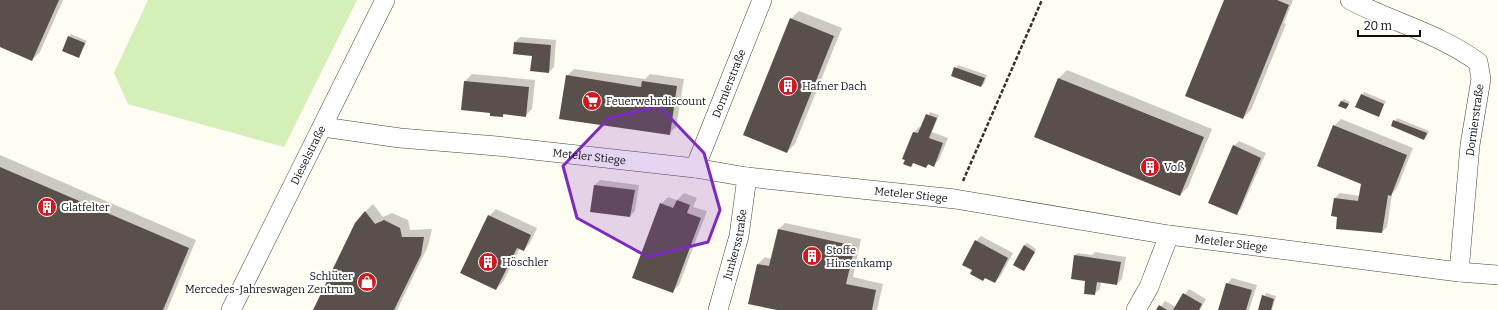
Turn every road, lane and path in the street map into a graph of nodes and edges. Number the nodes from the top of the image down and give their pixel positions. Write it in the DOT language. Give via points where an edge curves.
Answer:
graph roads {
  1 [pos="385,0"];
  2 [pos="762,0"];
  3 [pos="1042,0"];
  4 [pos="1350,0"];
  5 [pos="323,127"];
  6 [pos="695,168"];
  7 [pos="747,177"];
  8 [pos="955,199"];
  9 [pos="1169,235"];
  10 [pos="1459,272"];
  11 [pos="1498,275"];
  12 [pos="231,310"];
  13 [pos="718,310"];
  14 [pos="1136,310"];
  1 -- 5 [label="street, Dieselstraße"];
  2 -- 6 [label="street, Dornierstraße"];
  3 -- 8 [label="path"];
  4 -- 10 [label="street, Dornierstraße" via="1372,12 1459,48 1478,62 1481,79 1470,145"];
  5 -- 6 [label="street, Meteler Stiege" via="400,138"];
  5 -- 12 [label="street, Dieselstraße"];
  6 -- 7 [label="street, Meteler Stiege"];
  7 -- 8 [label="street, Meteler Stiege"];
  7 -- 13 [label="street, Junkersstraße" via="739,236"];
  8 -- 9 [label="street, Meteler Stiege"];
  9 -- 10 [label="street, Meteler Stiege"];
  9 -- 14 [label="street" via="1149,287"];
  10 -- 11 [label="street, Meteler Stiege"];
}
